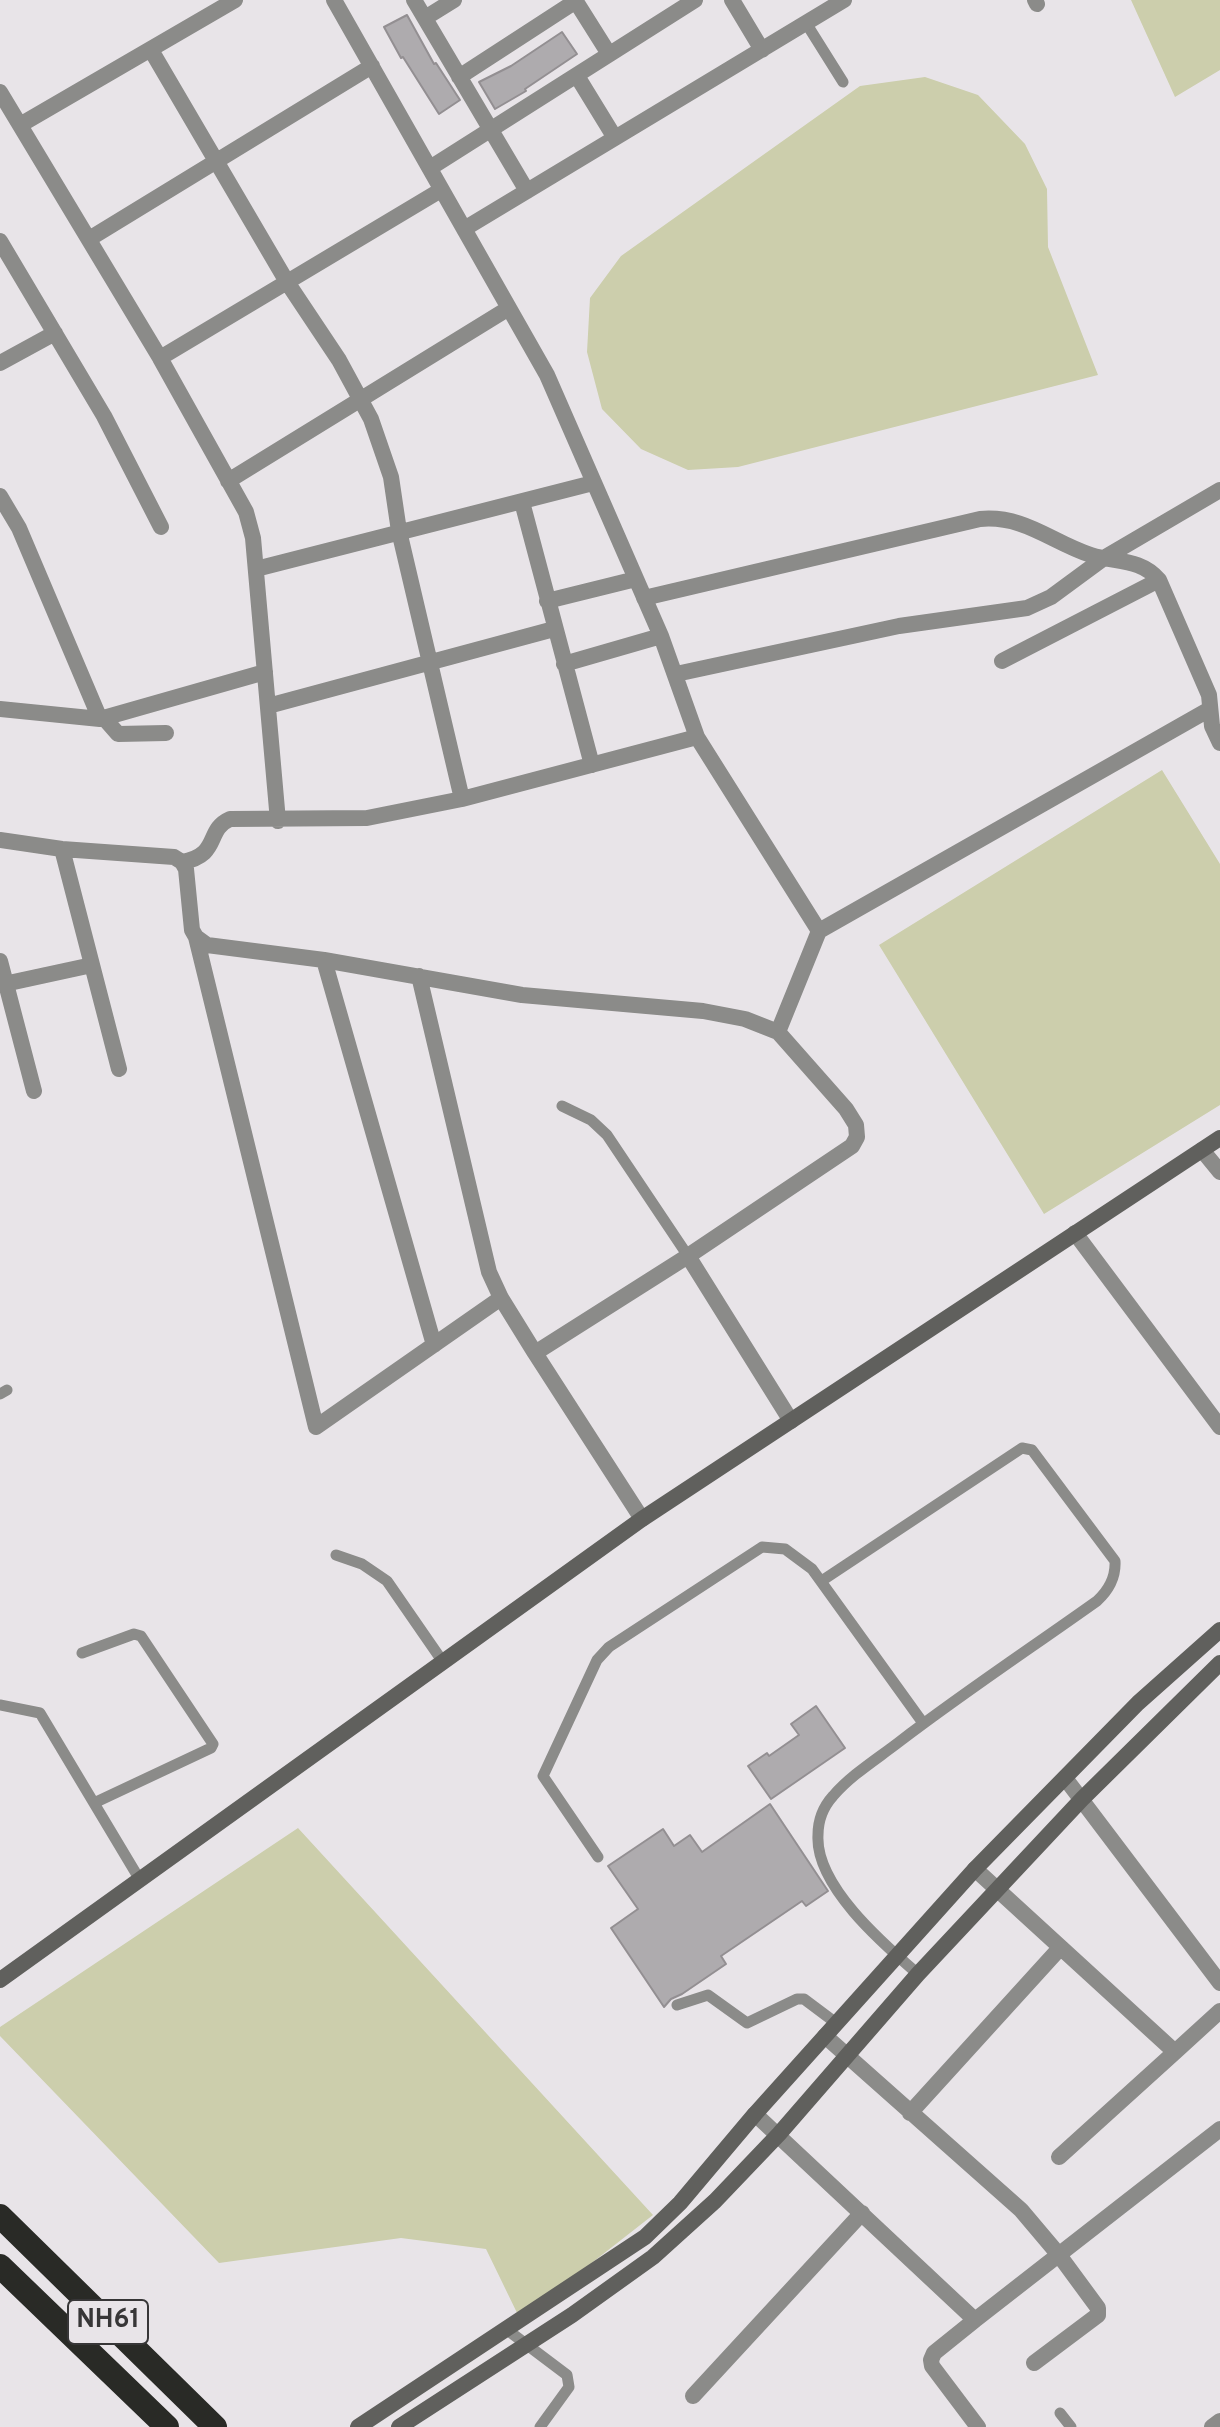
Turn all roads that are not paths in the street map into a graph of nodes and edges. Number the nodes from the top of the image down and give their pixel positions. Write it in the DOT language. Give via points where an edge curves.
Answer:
graph roads {
  1 [pos="235,0"];
  2 [pos="414,0"];
  3 [pos="454,0"];
  4 [pos="575,0"];
  5 [pos="695,0"];
  6 [pos="732,0"];
  7 [pos="844,0"];
  8 [pos="338,2"];
  9 [pos="425,18"];
  10 [pos="806,23"];
  11 [pos="151,50"];
  12 [pos="762,50"];
  13 [pos="609,54"];
  14 [pos="372,66"];
  15 [pos="577,76"];
  16 [pos="459,77"];
  17 [pos="843,82"];
  18 [pos="0,92"];
  19 [pos="20,125"];
  20 [pos="491,131"];
  21 [pos="615,138"];
  22 [pos="217,162"];
  23 [pos="430,168"];
  24 [pos="441,190"];
  25 [pos="527,191"];
  26 [pos="464,229"];
  27 [pos="89,239"];
  28 [pos="0,241"];
  29 [pos="287,282"];
  30 [pos="509,308"];
  31 [pos="55,333"];
  32 [pos="160,358"];
  33 [pos="0,363"];
  34 [pos="362,398"];
  35 [pos="228,481"];
  36 [pos="593,483"];
  37 [pos="1220,490"];
  38 [pos="0,496"];
  39 [pos="522,502"];
  40 [pos="161,527"];
  41 [pos="399,531"];
  42 [pos="1104,558"];
  43 [pos="256,569"];
  44 [pos="636,579"];
  45 [pos="1159,580"];
  46 [pos="644,598"];
  47 [pos="547,601"];
  48 [pos="554,629"];
  49 [pos="661,636"];
  50 [pos="1002,661"];
  51 [pos="428,663"];
  52 [pos="564,664"];
  53 [pos="265,672"];
  54 [pos="676,674"];
  55 [pos="268,706"];
  56 [pos="0,709"];
  57 [pos="1210,709"];
  58 [pos="102,719"];
  59 [pos="166,733"];
  60 [pos="697,737"];
  61 [pos="1220,743"];
  62 [pos="592,765"];
  63 [pos="462,799"];
  64 [pos="278,821"];
  65 [pos="0,840"];
  66 [pos="62,849"];
  67 [pos="182,862"];
  68 [pos="819,931"];
  69 [pos="196,937"];
  70 [pos="324,960"];
  71 [pos="0,961"];
  72 [pos="92,965"];
  73 [pos="419,976"];
  74 [pos="3,984"];
  75 [pos="778,1032"];
  76 [pos="119,1069"];
  77 [pos="34,1091"];
  78 [pos="562,1106"];
  79 [pos="1220,1138"];
  80 [pos="1202,1150"];
  81 [pos="1220,1172"];
  82 [pos="1075,1233"];
  83 [pos="688,1256"];
  84 [pos="501,1298"];
  85 [pos="434,1345"];
  86 [pos="535,1353"];
  87 [pos="791,1421"];
  88 [pos="1220,1427"];
  89 [pos="642,1519"];
  90 [pos="336,1555"];
  91 [pos="823,1580"];
  92 [pos="1220,1630"];
  93 [pos="82,1653"];
  94 [pos="443,1662"];
  95 [pos="1220,1663"];
  96 [pos="1138,1703"];
  97 [pos="0,1705"];
  98 [pos="923,1723"];
  99 [pos="1158,1724"];
  100 [pos="1065,1778"];
  101 [pos="1082,1799"];
  102 [pos="94,1803"];
  103 [pos="598,1857"];
  104 [pos="975,1869"];
  105 [pos="140,1880"];
  106 [pos="996,1890"];
  107 [pos="1060,1948"];
  108 [pos="897,1956"];
  109 [pos="918,1974"];
  110 [pos="0,1980"];
  111 [pos="1220,1983"];
  112 [pos="677,2005"];
  113 [pos="1220,2011"];
  114 [pos="836,2023"];
  115 [pos="825,2036"];
  116 [pos="1175,2052"];
  117 [pos="846,2056"];
  118 [pos="910,2113"];
  119 [pos="755,2114"];
  120 [pos="1220,2129"];
  121 [pos="779,2134"];
  122 [pos="1059,2157"];
  123 [pos="862,2213"];
  124 [pos="0,2216"];
  125 [pos="1059,2255"];
  126 [pos="0,2266"];
  127 [pos="975,2320"];
  128 [pos="506,2329"];
  129 [pos="527,2344"];
  130 [pos="1034,2363"];
  131 [pos="693,2396"];
  132 [pos="1060,2413"];
  133 [pos="1220,2421"];
  134 [pos="411,2424"];
  135 [pos="167,2427"];
  136 [pos="215,2427"];
  137 [pos="358,2427"];
  138 [pos="540,2427"];
  139 [pos="978,2427"];
  140 [pos="1071,2427"];
  141 [pos="1212,2427"];
  1 -- 11 [label="street"];
  2 -- 9 [label="street"];
  3 -- 9 [label="street"];
  4 -- 13 [label="street"];
  4 -- 16 [label="street"];
  5 -- 13 [label="street"];
  6 -- 12 [label="street"];
  7 -- 10 [label="street"];
  8 -- 14 [label="street"];
  9 -- 16 [label="street"];
  10 -- 12 [label="street"];
  10 -- 17 [label="lane"];
  11 -- 19 [label="street"];
  11 -- 22 [label="street"];
  12 -- 21 [label="street"];
  13 -- 15 [label="street"];
  14 -- 22 [label="street"];
  14 -- 23 [label="street"];
  15 -- 20 [label="street"];
  15 -- 21 [label="street"];
  16 -- 20 [label="street"];
  18 -- 19 [label="street"];
  19 -- 27 [label="street"];
  20 -- 23 [label="street"];
  20 -- 25 [label="street"];
  21 -- 25 [label="street"];
  22 -- 27 [label="street"];
  22 -- 29 [label="street"];
  23 -- 24 [label="street"];
  24 -- 26 [label="street"];
  24 -- 29 [label="street"];
  25 -- 26 [label="street"];
  26 -- 30 [label="street"];
  27 -- 32 [label="street"];
  28 -- 31 [label="street"];
  29 -- 32 [label="street"];
  29 -- 34 [label="street"];
  30 -- 34 [label="street"];
  30 -- 36 [label="street" via="547,375"];
  31 -- 33 [label="street"];
  31 -- 40 [label="street"];
  32 -- 35 [label="street"];
  34 -- 35 [label="street"];
  34 -- 41 [label="street" via="391,477"];
  35 -- 43 [label="street" via="246,512"];
  36 -- 39 [label="street"];
  36 -- 44 [label="street"];
  37 -- 42 [label="street"];
  38 -- 58 [label="street"];
  39 -- 41 [label="street"];
  39 -- 47 [label="street"];
  41 -- 43 [label="street"];
  41 -- 51 [label="street"];
  42 -- 45 [label="street" via="1142,565"];
  42 -- 46 [label="street" via="1000,517"];
  42 -- 54 [label="street" via="1027,608 899,626"];
  43 -- 53 [label="street"];
  44 -- 46 [label="street"];
  44 -- 47 [label="street"];
  45 -- 50 [label="street"];
  45 -- 57 [label="street" via="1209,695"];
  46 -- 49 [label="street"];
  47 -- 48 [label="street"];
  48 -- 51 [label="street"];
  48 -- 52 [label="street"];
  49 -- 52 [label="street"];
  49 -- 54 [label="street"];
  51 -- 55 [label="street"];
  51 -- 63 [label="street"];
  52 -- 62 [label="street"];
  53 -- 55 [label="street"];
  53 -- 58 [label="street"];
  54 -- 60 [label="street"];
  55 -- 64 [label="street"];
  56 -- 58 [label="street"];
  57 -- 61 [label="street"];
  57 -- 68 [label="street"];
  58 -- 59 [label="street" via="118,734"];
  60 -- 62 [label="street"];
  60 -- 68 [label="street"];
  62 -- 63 [label="street"];
  63 -- 64 [label="street" via="367,818"];
  64 -- 67 [label="street" via="230,819 217,828 202,855"];
  65 -- 66 [label="street"];
  66 -- 67 [label="street" via="174,857"];
  66 -- 72 [label="street"];
  67 -- 69 [label="street"];
  68 -- 75 [label="street"];
  69 -- 70 [label="street" via="207,945"];
  69 -- 85 [label="street" via="316,1427"];
  70 -- 73 [label="street"];
  70 -- 85 [label="street"];
  71 -- 74 [label="street"];
  72 -- 74 [label="street"];
  72 -- 76 [label="street"];
  73 -- 75 [label="street" via="522,995 703,1011"];
  73 -- 84 [label="street" via="489,1272"];
  74 -- 77 [label="street"];
  75 -- 83 [label="street" via="846,1109 857,1137 852,1146"];
  78 -- 83 [label="lane" via="607,1135"];
  79 -- 80 [label="street"];
  80 -- 81 [label="street"];
  80 -- 82 [label="street"];
  82 -- 87 [label="street"];
  82 -- 88 [label="street"];
  83 -- 86 [label="street"];
  83 -- 87 [label="street"];
  84 -- 85 [label="street"];
  84 -- 86 [label="street"];
  86 -- 89 [label="street"];
  87 -- 89 [label="street"];
  89 -- 94 [label="street"];
  90 -- 94 [label="lane" via="387,1581"];
  91 -- 98 [label="lane"];
  91 -- 98 [label="lane" via="1028,1447 1113,1555 1116,1569 1107,1592 1097,1601"];
  91 -- 103 [label="lane" via="785,1549 762,1547 602,1653 543,1776"];
  92 -- 96 [label="street"];
  93 -- 102 [label="lane" via="141,1636 213,1744"];
  94 -- 105 [label="street"];
  95 -- 99 [label="street"];
  96 -- 99 [label="street"];
  96 -- 100 [label="street"];
  97 -- 102 [label="lane" via="40,1713"];
  98 -- 108 [label="lane" via="834,1795 817,1837 820,1855 842,1898"];
  99 -- 101 [label="street"];
  100 -- 101 [label="street"];
  100 -- 104 [label="street"];
  101 -- 106 [label="street"];
  101 -- 111 [label="street"];
  102 -- 105 [label="lane"];
  104 -- 106 [label="street"];
  104 -- 108 [label="street"];
  105 -- 110 [label="street"];
  106 -- 107 [label="street"];
  106 -- 109 [label="street"];
  107 -- 116 [label="street"];
  107 -- 118 [label="street"];
  108 -- 109 [label="lane"];
  108 -- 114 [label="street"];
  109 -- 117 [label="street"];
  112 -- 114 [label="lane" via="708,1995 747,2023 804,1999"];
  113 -- 116 [label="street"];
  114 -- 115 [label="street"];
  115 -- 117 [label="street"];
  115 -- 119 [label="street"];
  116 -- 122 [label="street"];
  117 -- 118 [label="street"];
  117 -- 121 [label="street"];
  118 -- 125 [label="street" via="1021,2210"];
  119 -- 121 [label="street"];
  119 -- 128 [label="street" via="645,2237"];
  120 -- 125 [label="street"];
  121 -- 123 [label="street"];
  121 -- 129 [label="street" via="653,2257"];
  123 -- 127 [label="street"];
  123 -- 131 [label="street"];
  124 -- 136 [label="highway, NH61"];
  125 -- 127 [label="street"];
  125 -- 130 [label="street" via="1098,2315"];
  126 -- 135 [label="highway, NH61"];
  127 -- 139 [label="street" via="931,2360"];
  128 -- 129 [label="lane"];
  128 -- 137 [label="street"];
  129 -- 134 [label="street"];
  129 -- 138 [label="lane" via="570,2382"];
  132 -- 140 [label="lane"];
  133 -- 141 [label="street"];
}
